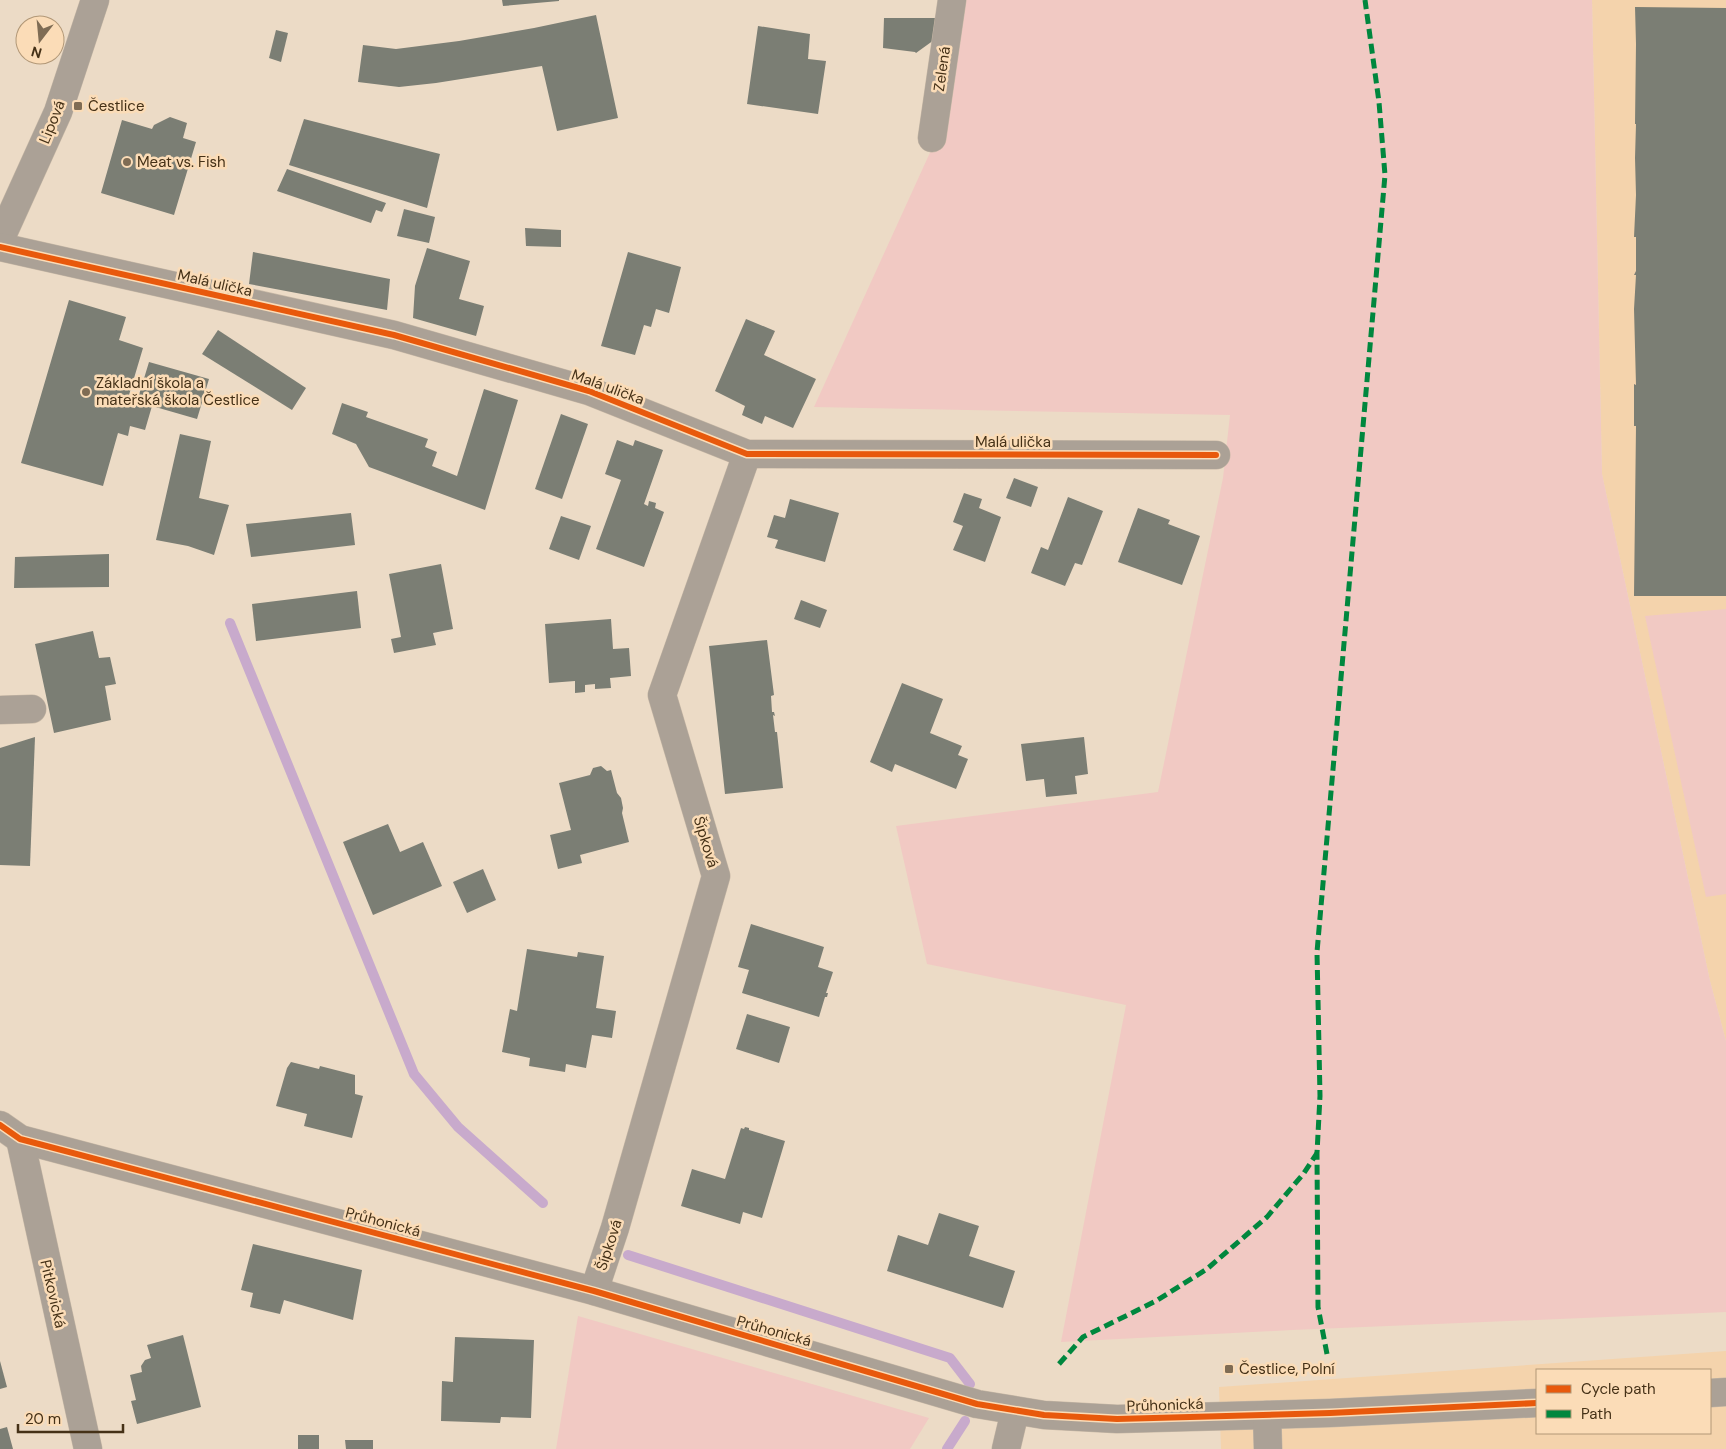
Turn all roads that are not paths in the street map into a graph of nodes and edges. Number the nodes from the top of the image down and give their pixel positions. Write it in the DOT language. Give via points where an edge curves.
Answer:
graph roads {
  1 [pos="95,0"];
  2 [pos="952,0"];
  3 [pos="932,138"];
  4 [pos="0,240"];
  5 [pos="0,247"];
  6 [pos="747,454"];
  7 [pos="1216,455"];
  8 [pos="32,709"];
  9 [pos="0,710"];
  10 [pos="10,1132"];
  11 [pos="594,1291"];
  12 [pos="1726,1392"];
  13 [pos="1711,1393"];
  14 [pos="1536,1403"];
  15 [pos="1015,1411"];
  16 [pos="1267,1415"];
  17 [pos="88,1449"];
  18 [pos="1006,1449"];
  19 [pos="1268,1449"];
  1 -- 4 [label="street, Lipová" via="58,112"];
  2 -- 3 [label="street, Zelená"];
  5 -- 6 [label="street, Malá ulička" via="394,335 590,391"];
  6 -- 7 [label="street, Malá ulička"];
  6 -- 11 [label="street, Šípková" via="662,695 716,876"];
  8 -- 9 [label="street"];
  10 -- 11 [label="street, Průhonická"];
  10 -- 17 [label="street, Pitkovická"];
  11 -- 15 [label="street, Průhonická" via="977,1404"];
  12 -- 13 [label="street"];
  14 -- 16 [label="street, Průhonická"];
  15 -- 16 [label="street, Průhonická" via="1072,1418 1117,1419"];
  15 -- 18 [label="street"];
  16 -- 19 [label="street"];
}
